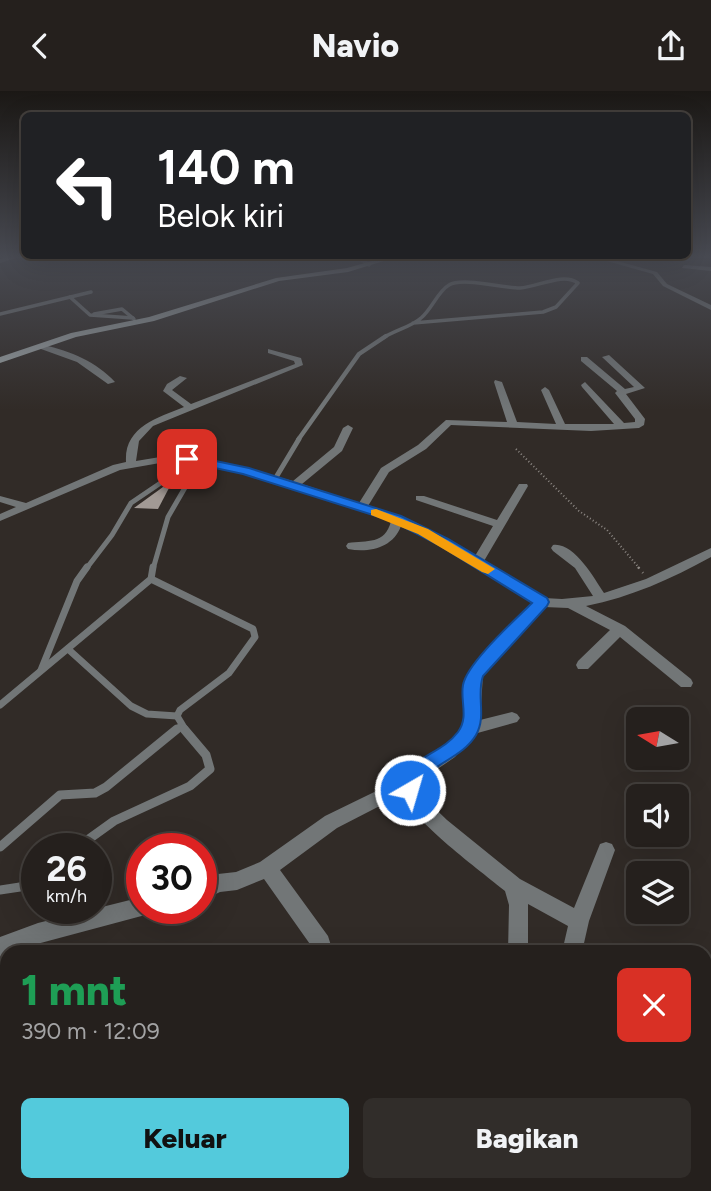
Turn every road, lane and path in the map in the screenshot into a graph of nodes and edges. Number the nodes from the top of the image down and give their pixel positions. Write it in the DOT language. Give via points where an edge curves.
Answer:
graph roads {
  1 [pos="27,307"];
  2 [pos="81,307"];
  3 [pos="179,307"];
  4 [pos="432,307"];
  5 [pos="555,307"];
  6 [pos="0,314"];
  7 [pos="90,315"];
  8 [pos="135,320"];
  9 [pos="413,323"];
  10 [pos="44,347"];
  11 [pos="271,351"];
  12 [pos="606,357"];
  13 [pos="584,359"];
  14 [pos="0,360"];
  15 [pos="183,378"];
  16 [pos="111,381"];
  17 [pos="498,382"];
  18 [pos="585,385"];
  19 [pos="545,390"];
  20 [pos="623,392"];
  21 [pos="189,407"];
  22 [pos="513,424"];
  23 [pos="562,427"];
  24 [pos="622,427"];
  25 [pos="348,428"];
  26 [pos="516,449"];
  27 [pos="201,460"];
  28 [pos="131,464"];
  29 [pos="275,479"];
  30 [pos="184,485"];
  31 [pos="293,486"];
  32 [pos="523,487"];
  33 [pos="420,498"];
  34 [pos="0,499"];
  35 [pos="28,507"];
  36 [pos="361,508"];
  37 [pos="0,518"];
  38 [pos="397,519"];
  39 [pos="500,525"];
  40 [pos="352,546"];
  41 [pos="557,548"];
  42 [pos="711,552"];
  43 [pos="477,562"];
  44 [pos="151,579"];
  45 [pos="650,581"];
  46 [pos="600,597"];
  47 [pos="541,602"];
  48 [pos="573,605"];
  49 [pos="620,629"];
  50 [pos="68,649"];
  51 [pos="583,664"];
  52 [pos="41,671"];
  53 [pos="686,683"];
  54 [pos="0,705"];
  55 [pos="177,716"];
  56 [pos="512,718"];
  57 [pos="180,727"];
  58 [pos="470,729"];
  59 [pos="409,783"];
  60 [pos="98,833"];
  61 [pos="0,847"];
  62 [pos="606,850"];
  63 [pos="267,868"];
  64 [pos="217,884"];
  65 [pos="513,885"];
  66 [pos="21,886"];
  67 [pos="0,890"];
  68 [pos="126,911"];
  69 [pos="579,921"];
  70 [pos="5,945"];
  71 [pos="321,945"];
  72 [pos="518,945"];
  73 [pos="574,945"];
  1 -- 6 [label="lane"];
  2 -- 7 [label="lane"];
  3 -- 8 [label="main road"];
  4 -- 9 [label="lane"];
  5 -- 9 [label="lane"];
  7 -- 8 [label="lane"];
  7 -- 8 [label="lane" via="122,309"];
  8 -- 10 [label="main road"];
  9 -- 29 [label="lane" via="379,339 352,362"];
  10 -- 14 [label="main road"];
  10 -- 16 [label="street" via="100,371"];
  11 -- 21 [label="street" via="298,360 299,365"];
  12 -- 20 [label="street" via="640,388"];
  13 -- 20 [label="street"];
  15 -- 21 [label="street" via="167,391"];
  17 -- 22 [label="street"];
  18 -- 24 [label="street"];
  19 -- 23 [label="street"];
  20 -- 24 [label="street" via="640,419 639,425"];
  21 -- 28 [label="street" via="144,428 133,445"];
  22 -- 23 [label="street"];
  22 -- 36 [label="street" via="449,422 422,447 385,470"];
  23 -- 24 [label="street"];
  25 -- 31 [label="street" via="338,449"];
  26 -- 45 [label="path" via="579,510 607,530"];
  27 -- 28 [label="street"];
  27 -- 29 [label="street"];
  27 -- 30 [label="lane"];
  28 -- 35 [label="street" via="97,474"];
  29 -- 31 [label="street"];
  30 -- 44 [label="lane" via="160,535"];
  30 -- 52 [label="lane" via="162,482 131,503 77,581"];
  31 -- 36 [label="street"];
  32 -- 39 [label="street"];
  33 -- 39 [label="street"];
  34 -- 35 [label="street"];
  35 -- 37 [label="street"];
  36 -- 38 [label="street"];
  38 -- 40 [label="street" via="388,541"];
  38 -- 43 [label="street"];
  39 -- 43 [label="street"];
  41 -- 46 [label="street" via="579,565"];
  42 -- 45 [label="street"];
  43 -- 47 [label="street"];
  44 -- 50 [label="lane"];
  44 -- 55 [label="lane" via="256,633 238,663 186,703"];
  45 -- 46 [label="street"];
  46 -- 48 [label="street"];
  47 -- 48 [label="street"];
  47 -- 58 [label="street" via="476,673 471,685"];
  48 -- 49 [label="street"];
  49 -- 51 [label="street"];
  49 -- 53 [label="street"];
  50 -- 52 [label="lane"];
  50 -- 55 [label="lane" via="131,706 146,714"];
  52 -- 54 [label="lane"];
  55 -- 57 [label="lane"];
  56 -- 58 [label="street"];
  57 -- 60 [label="lane" via="208,757 210,769 174,795 119,818"];
  57 -- 61 [label="lane" via="106,787 95,793 60,795"];
  58 -- 59 [label="street" via="451,751"];
  59 -- 63 [label="street" via="331,822"];
  59 -- 65 [label="street" via="413,797 441,825"];
  62 -- 69 [label="street"];
  63 -- 64 [label="street" via="237,881"];
  63 -- 71 [label="street"];
  65 -- 69 [label="street"];
  65 -- 72 [label="street" via="519,905"];
  66 -- 67 [label="lane"];
  68 -- 70 [label="street"];
  69 -- 73 [label="street"];
}
